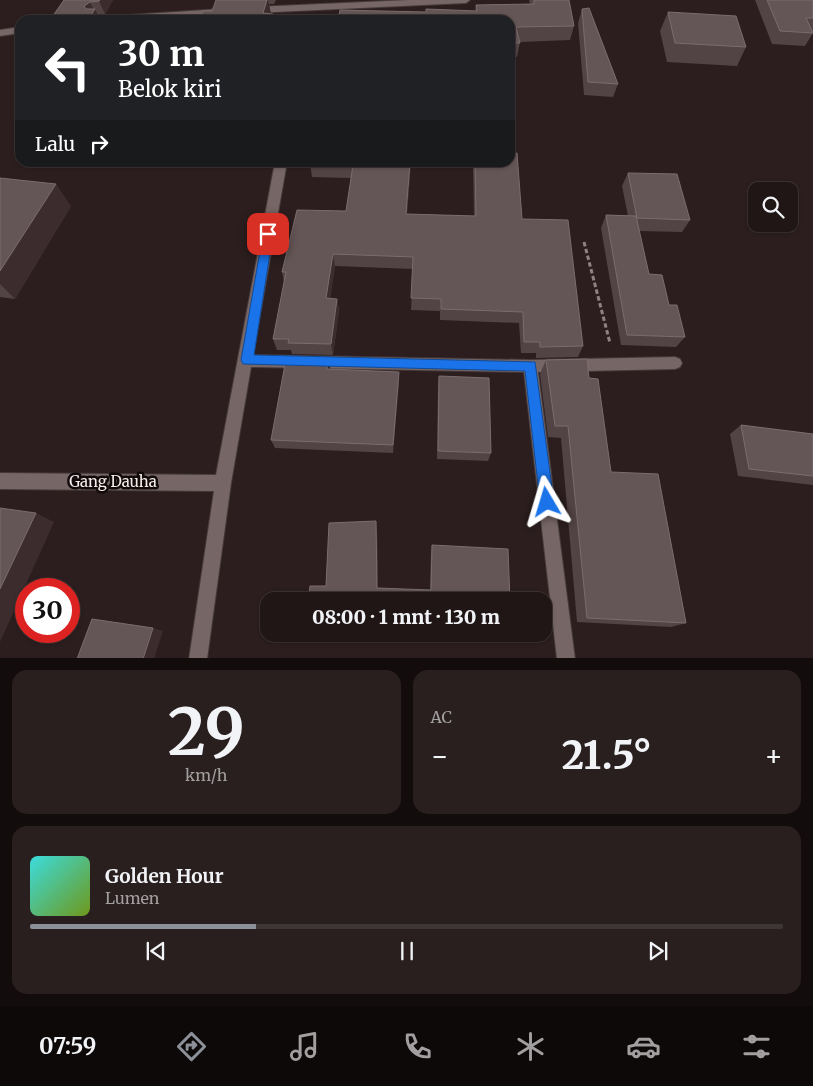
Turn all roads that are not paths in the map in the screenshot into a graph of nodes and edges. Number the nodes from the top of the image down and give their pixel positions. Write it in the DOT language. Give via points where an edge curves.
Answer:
graph roads {
  1 [pos="466,0"];
  2 [pos="308,4"];
  3 [pos="227,11"];
  4 [pos="237,11"];
  5 [pos="169,15"];
  6 [pos="15,31"];
  7 [pos="0,33"];
  8 [pos="280,167"];
  9 [pos="247,360"];
  10 [pos="675,364"];
  11 [pos="530,366"];
  12 [pos="1,483"];
  13 [pos="224,483"];
  14 [pos="198,658"];
  15 [pos="566,658"];
  1 -- 2 [label="street"];
  2 -- 4 [label="street"];
  3 -- 5 [label="street"];
  6 -- 7 [label="street"];
  8 -- 9 [label="street"];
  9 -- 11 [label="street"];
  9 -- 13 [label="street"];
  10 -- 11 [label="street"];
  11 -- 15 [label="street"];
  12 -- 13 [label="street, Gang Dauha"];
  13 -- 14 [label="street"];
}
